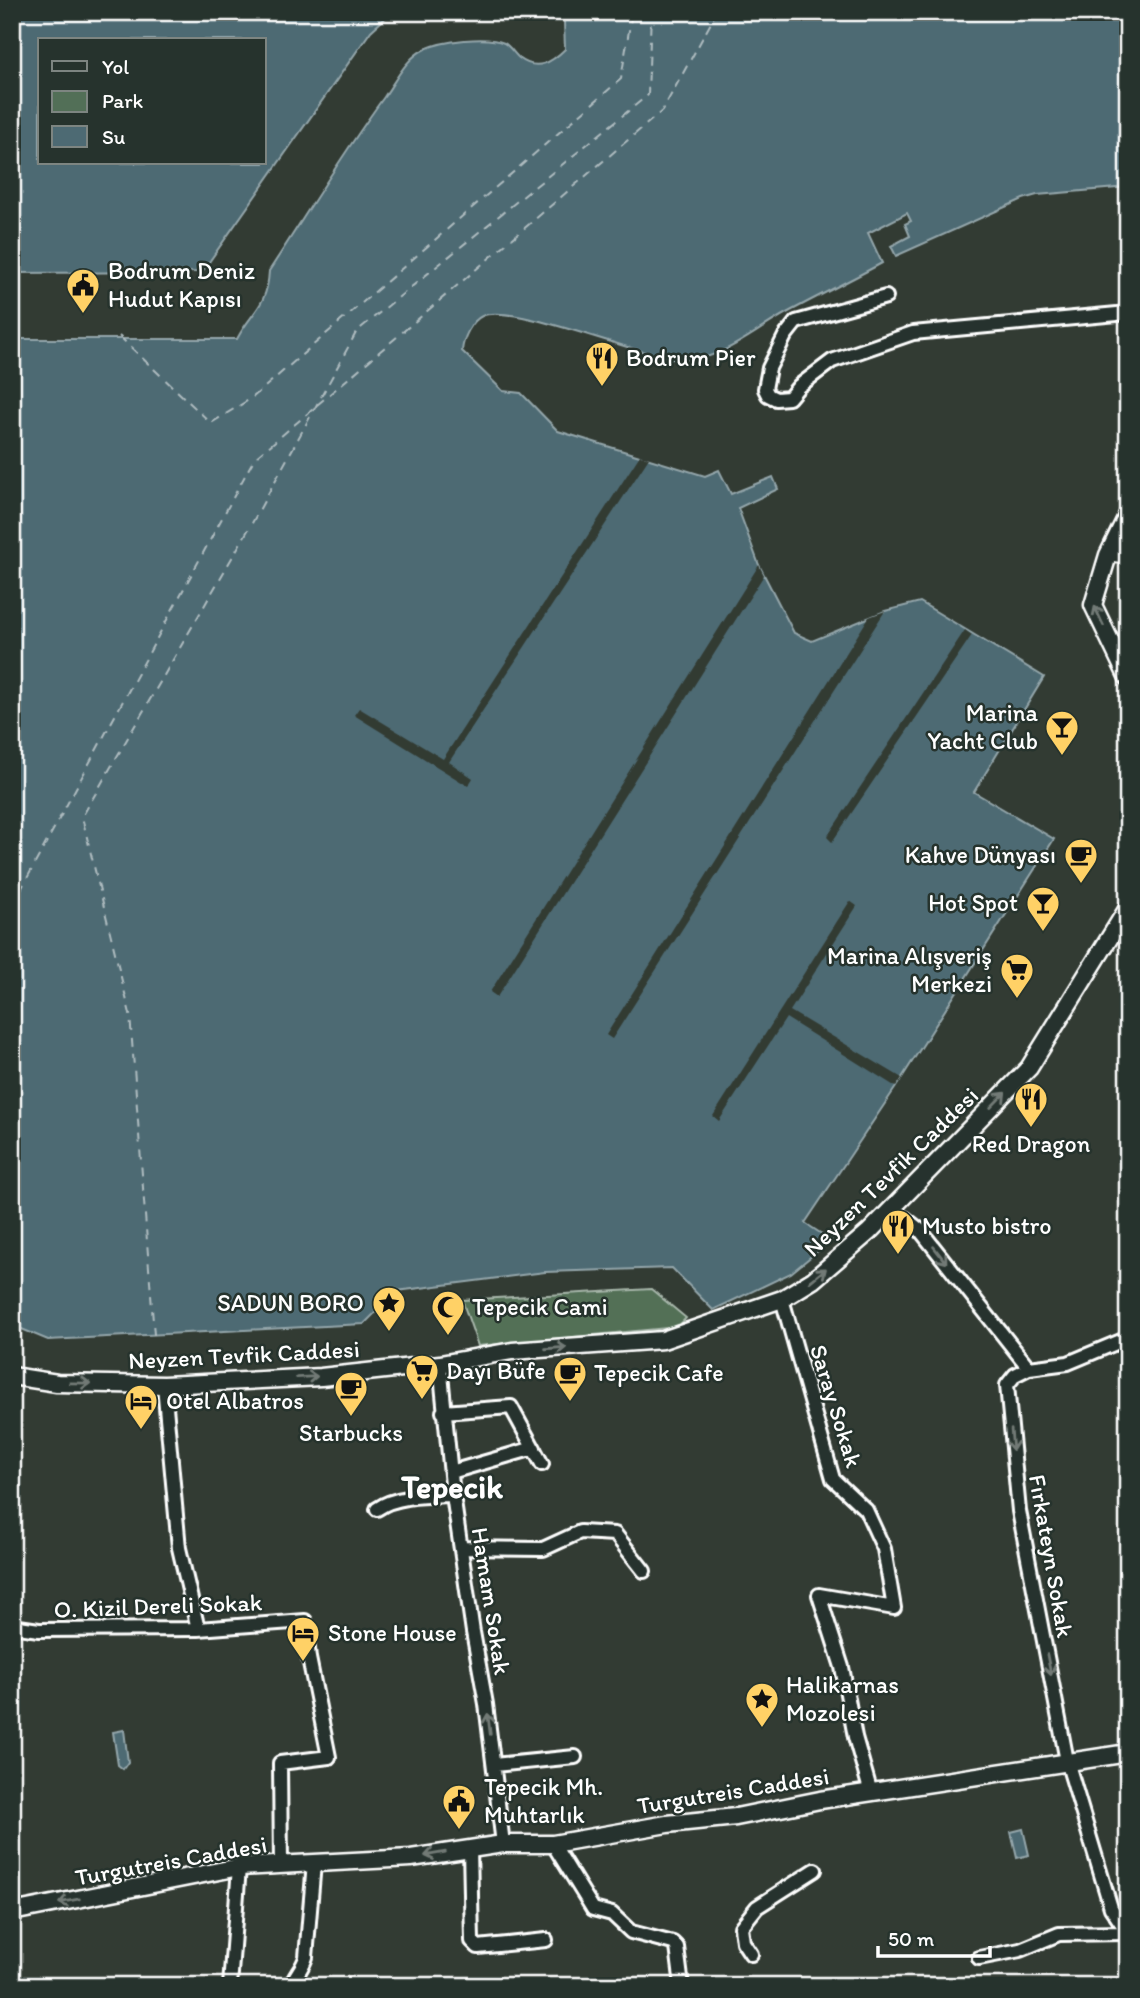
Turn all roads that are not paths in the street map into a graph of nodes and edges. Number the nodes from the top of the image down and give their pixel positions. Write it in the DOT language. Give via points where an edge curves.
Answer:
graph roads {
  1 [pos="886,297"];
  2 [pos="1128,312"];
  3 [pos="1128,514"];
  4 [pos="1108,555"];
  5 [pos="1128,556"];
  6 [pos="1128,678"];
  7 [pos="1128,908"];
  8 [pos="888,1214"];
  9 [pos="782,1299"];
  10 [pos="1128,1338"];
  11 [pos="440,1364"];
  12 [pos="1029,1368"];
  13 [pos="12,1376"];
  14 [pos="164,1385"];
  15 [pos="443,1412"];
  16 [pos="534,1448"];
  17 [pos="542,1464"];
  18 [pos="451,1472"];
  19 [pos="453,1494"];
  20 [pos="377,1509"];
  21 [pos="463,1549"];
  22 [pos="644,1572"];
  23 [pos="12,1626"];
  24 [pos="198,1629"];
  25 [pos="1128,1752"];
  26 [pos="575,1757"];
  27 [pos="1067,1761"];
  28 [pos="494,1765"];
  29 [pos="872,1793"];
  30 [pos="553,1843"];
  31 [pos="503,1844"];
  32 [pos="470,1848"];
  33 [pos="314,1863"];
  34 [pos="281,1865"];
  35 [pos="239,1867"];
  36 [pos="815,1870"];
  37 [pos="12,1912"];
  38 [pos="1127,1933"];
  39 [pos="546,1940"];
  40 [pos="751,1954"];
  41 [pos="979,1958"];
  42 [pos="230,1986"];
  43 [pos="292,1986"];
  44 [pos="682,1986"];
  1 -- 2 [label="street" via="796,322 769,368 768,395 789,398 832,361 913,333"];
  3 -- 4 [label="main road"];
  4 -- 5 [label="street"];
  6 -- 4 [label="main road, one-way" via="1093,605"];
  8 -- 7 [label="main road, Neyzen Tevfik Caddesi, one-way" via="1029,1068"];
  9 -- 8 [label="main road, Neyzen Tevfik Caddesi, one-way" via="813,1280"];
  8 -- 12 [label="street, one-way" via="906,1219 920,1230"];
  11 -- 9 [label="main road, Neyzen Tevfik Caddesi, one-way" via="512,1351 663,1340"];
  9 -- 29 [label="street, Saray Sokak" via="833,1479 866,1510 884,1549 894,1608 819,1595 842,1667 855,1737"];
  10 -- 12 [label="street" via="1068,1363"];
  14 -- 11 [label="main road, Neyzen Tevfik Caddesi, one-way" via="321,1377"];
  11 -- 15 [label="street, Hamam Sokak"];
  12 -- 27 [label="street, Fırkateyn Sokak, one-way" via="1007,1385 1019,1511"];
  13 -- 14 [label="main road, Neyzen Tevfik Caddesi, one-way" via="57,1383"];
  14 -- 24 [label="street" via="179,1548"];
  15 -- 16 [label="street" via="511,1407"];
  15 -- 18 [label="street, Hamam Sokak"];
  16 -- 17 [label="street"];
  16 -- 18 [label="street"];
  18 -- 19 [label="street, Hamam Sokak"];
  19 -- 20 [label="street" via="385,1503"];
  19 -- 21 [label="street, Hamam Sokak"];
  21 -- 22 [label="street" via="543,1549 580,1532 615,1534"];
  28 -- 21 [label="street, Hamam Sokak, one-way"];
  23 -- 24 [label="street, O. Kizil Dereli Sokak" via="39,1630"];
  24 -- 34 [label="street, O. Kizil Dereli Sokak" via="305,1621 329,1756 279,1763"];
  25 -- 27 [label="main road, Turgutreis Caddesi"];
  26 -- 28 [label="street"];
  27 -- 29 [label="main road, Turgutreis Caddesi"];
  27 -- 38 [label="street" via="1111,1908"];
  28 -- 31 [label="street, Hamam Sokak"];
  29 -- 30 [label="main road, Turgutreis Caddesi"];
  30 -- 31 [label="main road, Turgutreis Caddesi"];
  30 -- 44 [label="street" via="593,1909 612,1914 631,1933 677,1947"];
  31 -- 32 [label="main road, Turgutreis Caddesi"];
  32 -- 33 [label="main road, Turgutreis Caddesi, one-way" via="411,1858"];
  32 -- 39 [label="street" via="472,1941 478,1947"];
  33 -- 34 [label="main road, Turgutreis Caddesi"];
  33 -- 43 [label="street" via="306,1957"];
  34 -- 35 [label="main road, Turgutreis Caddesi"];
  35 -- 37 [label="main road, Turgutreis Caddesi, one-way"];
  35 -- 42 [label="street"];
  36 -- 40 [label="street" via="757,1907 741,1927"];
  38 -- 41 [label="street" via="1059,1934 1020,1950"];
}
